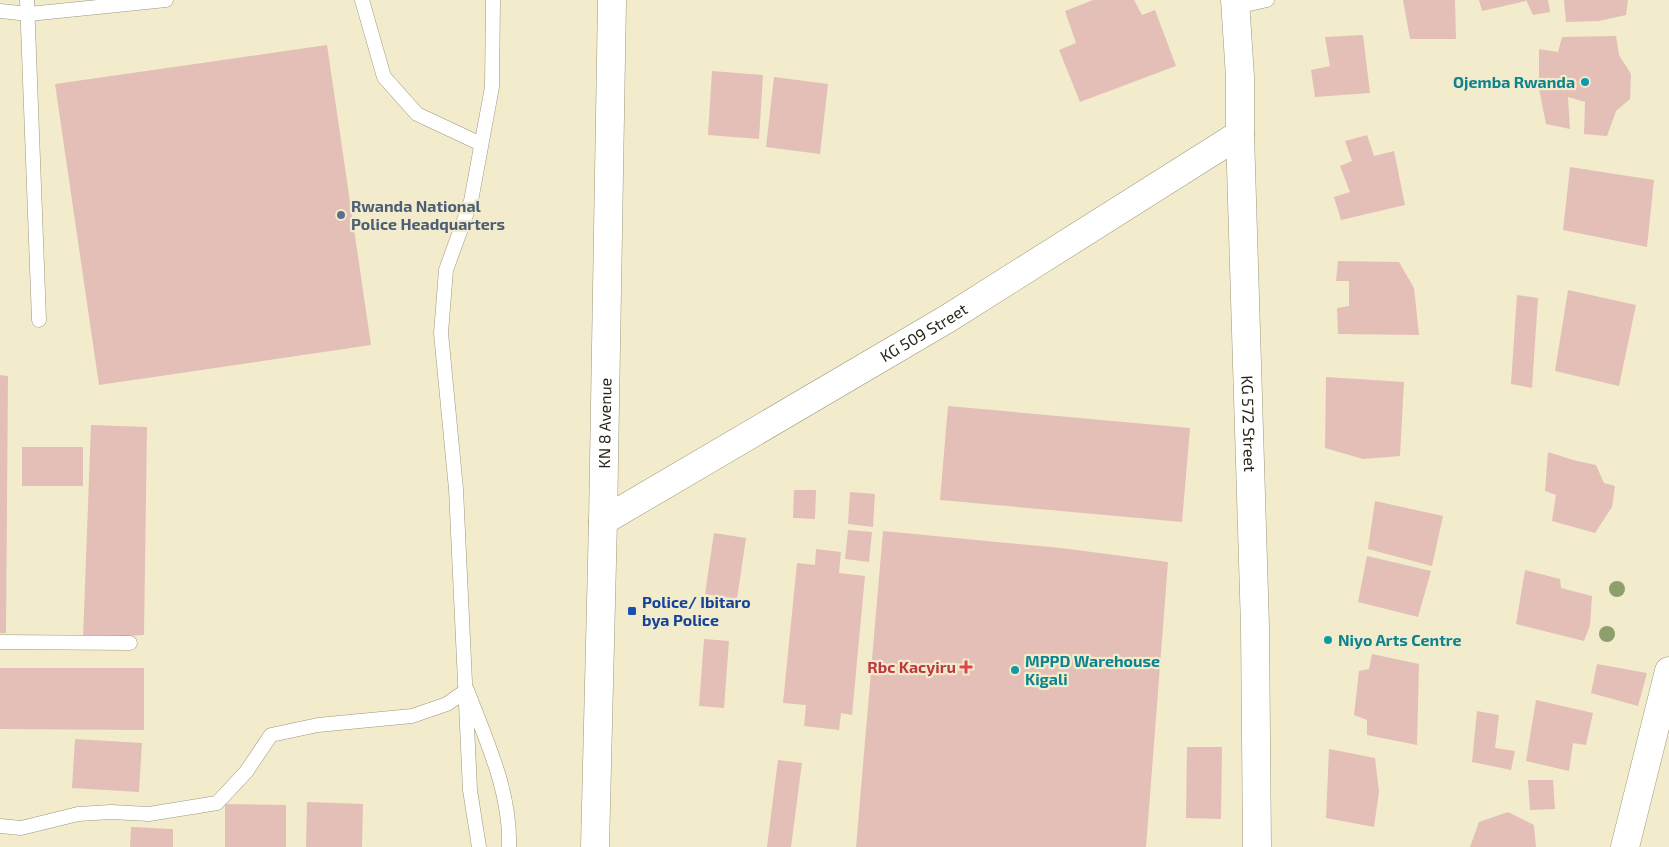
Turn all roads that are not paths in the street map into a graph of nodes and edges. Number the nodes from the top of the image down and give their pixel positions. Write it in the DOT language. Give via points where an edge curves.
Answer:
graph roads {
  1 [pos="166,0"];
  2 [pos="362,0"];
  3 [pos="493,0"];
  4 [pos="612,0"];
  5 [pos="1267,0"];
  6 [pos="1236,4"];
  7 [pos="28,7"];
  8 [pos="0,11"];
  9 [pos="1240,134"];
  10 [pos="481,144"];
  11 [pos="39,320"];
  12 [pos="603,520"];
  13 [pos="0,642"];
  14 [pos="130,643"];
  15 [pos="1669,671"];
  16 [pos="466,690"];
  17 [pos="0,826"];
  18 [pos="478,847"];
  19 [pos="509,847"];
  20 [pos="595,847"];
  21 [pos="1258,847"];
  22 [pos="1625,847"];
  1 -- 7 [label="lane"];
  2 -- 10 [label="lane" via="384,77 417,114"];
  3 -- 10 [label="lane" via="492,87"];
  4 -- 12 [label="street, KN 8 Avenue"];
  5 -- 6 [label="lane"];
  6 -- 9 [label="street, KG 572 Street"];
  7 -- 8 [label="lane"];
  7 -- 11 [label="lane"];
  9 -- 12 [label="street, KG 509 Street" via="947,319"];
  9 -- 21 [label="street, KG 572 Street" via="1255,627"];
  10 -- 16 [label="lane" via="471,201 446,270 441,333 456,489"];
  12 -- 20 [label="street, KN 8 Avenue"];
  13 -- 14 [label="lane"];
  15 -- 22 [label="street"];
  16 -- 17 [label="lane" via="446,704 412,716 318,725 271,736 246,772 217,803 149,814 78,814 21,828"];
  16 -- 18 [label="lane" via="470,790"];
  16 -- 19 [label="lane" via="496,766 510,827"];
}
